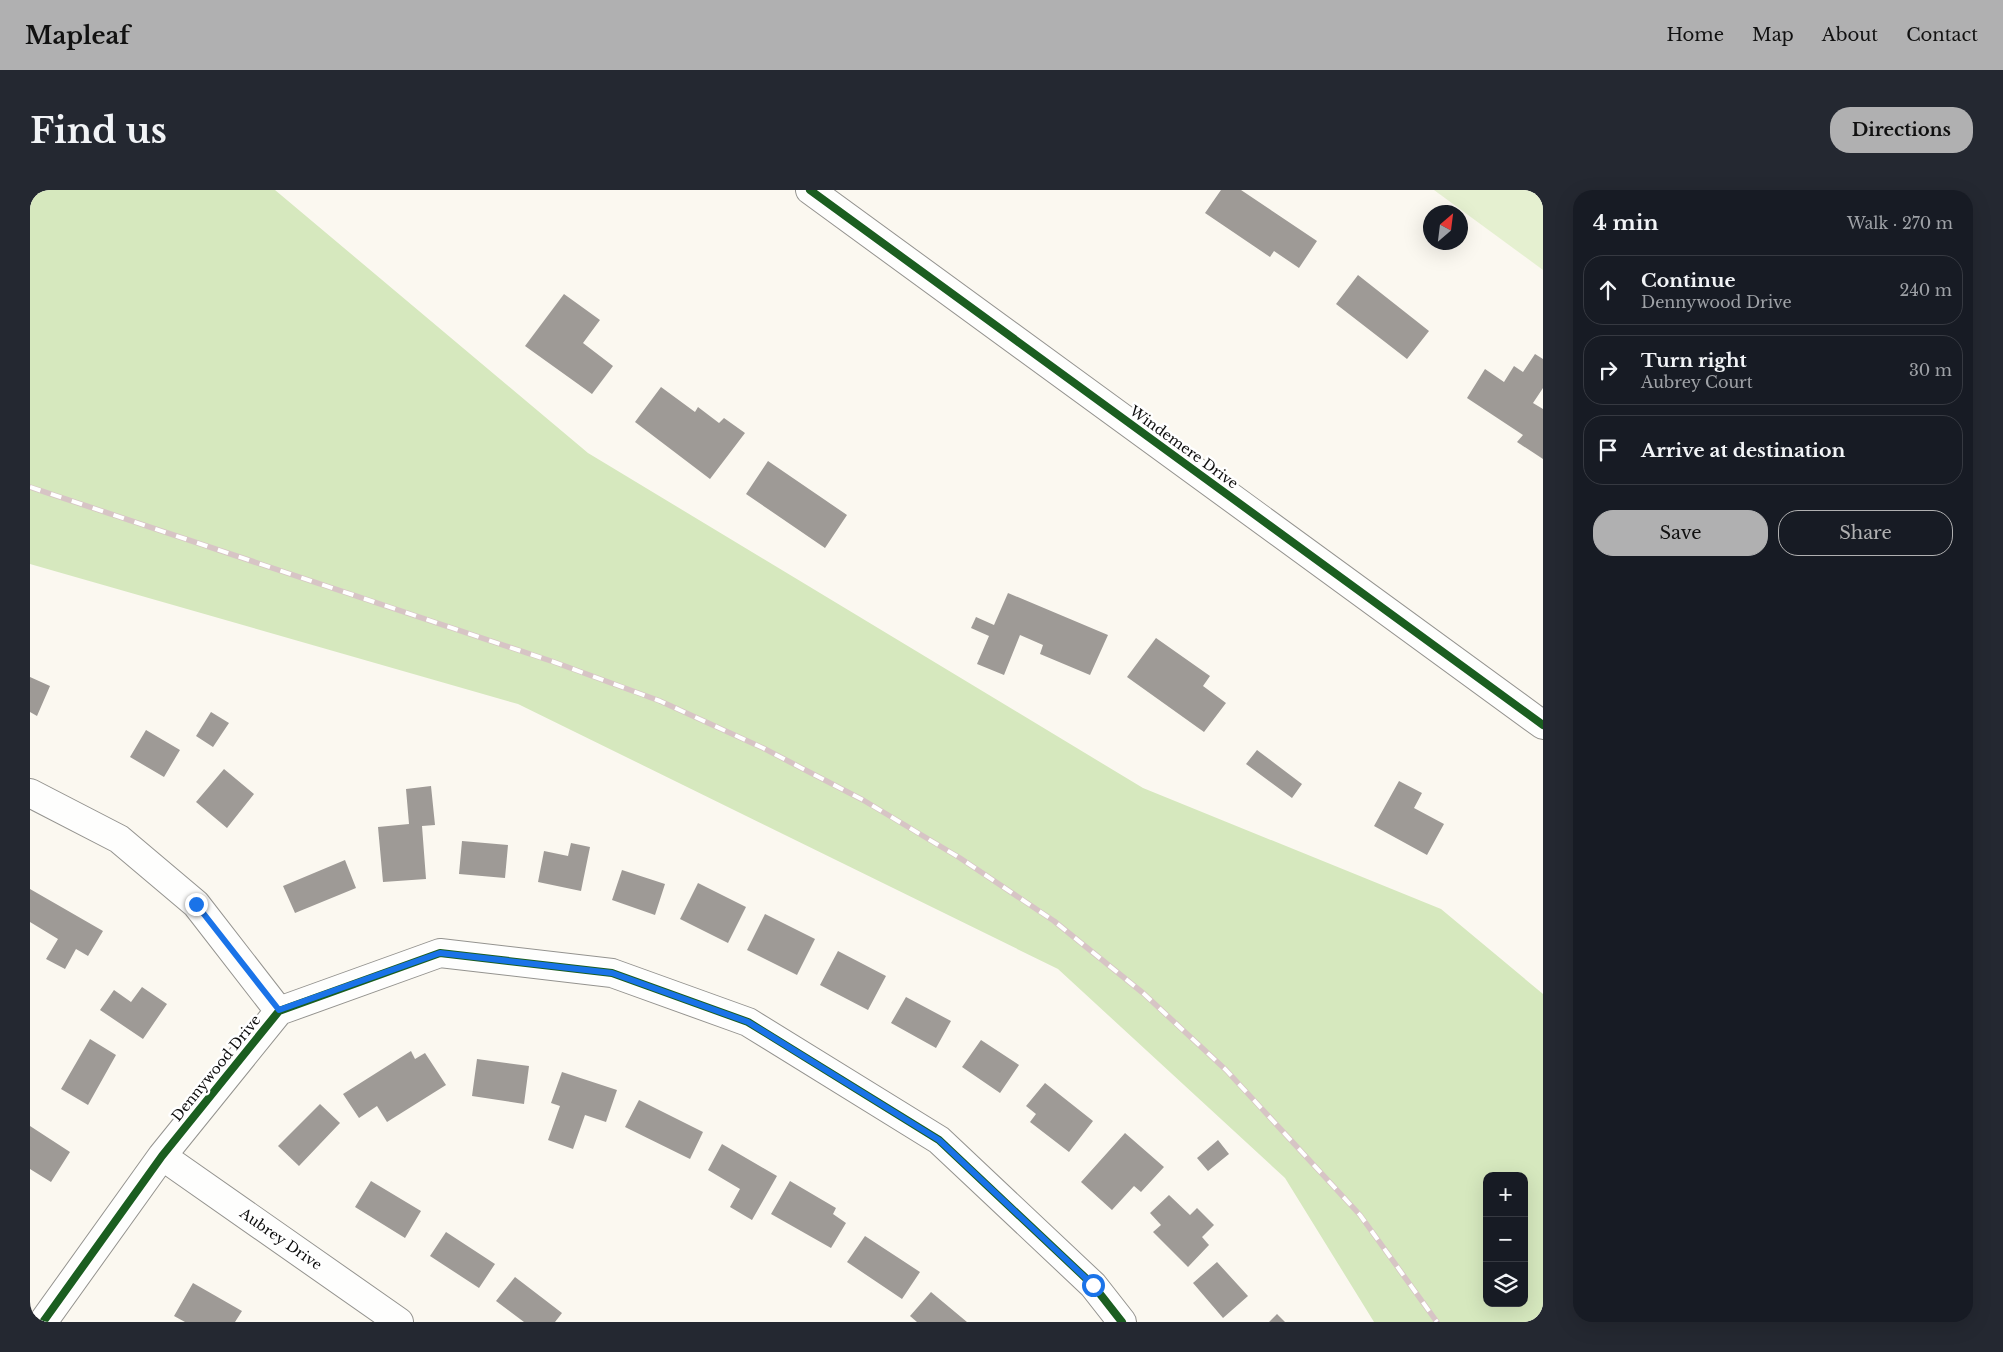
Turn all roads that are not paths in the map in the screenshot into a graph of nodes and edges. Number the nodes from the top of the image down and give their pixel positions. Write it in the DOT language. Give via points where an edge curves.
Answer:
graph roads {
  1 [pos="810,190"];
  2 [pos="1543,725"];
  3 [pos="30,793"];
  4 [pos="279,1010"];
  5 [pos="162,1156"];
  6 [pos="43,1322"];
  7 [pos="400,1322"];
  8 [pos="1122,1322"];
  1 -- 2 [label="street, Windemere Drive"];
  3 -- 4 [label="street" via="119,839 196,904"];
  4 -- 5 [label="street, Dennywood Drive"];
  4 -- 8 [label="street, Dennywood Drive" via="440,953 612,973 748,1022 939,1140 1093,1285"];
  5 -- 6 [label="street, Dennywood Drive"];
  5 -- 7 [label="street, Aubrey Drive"];
}
